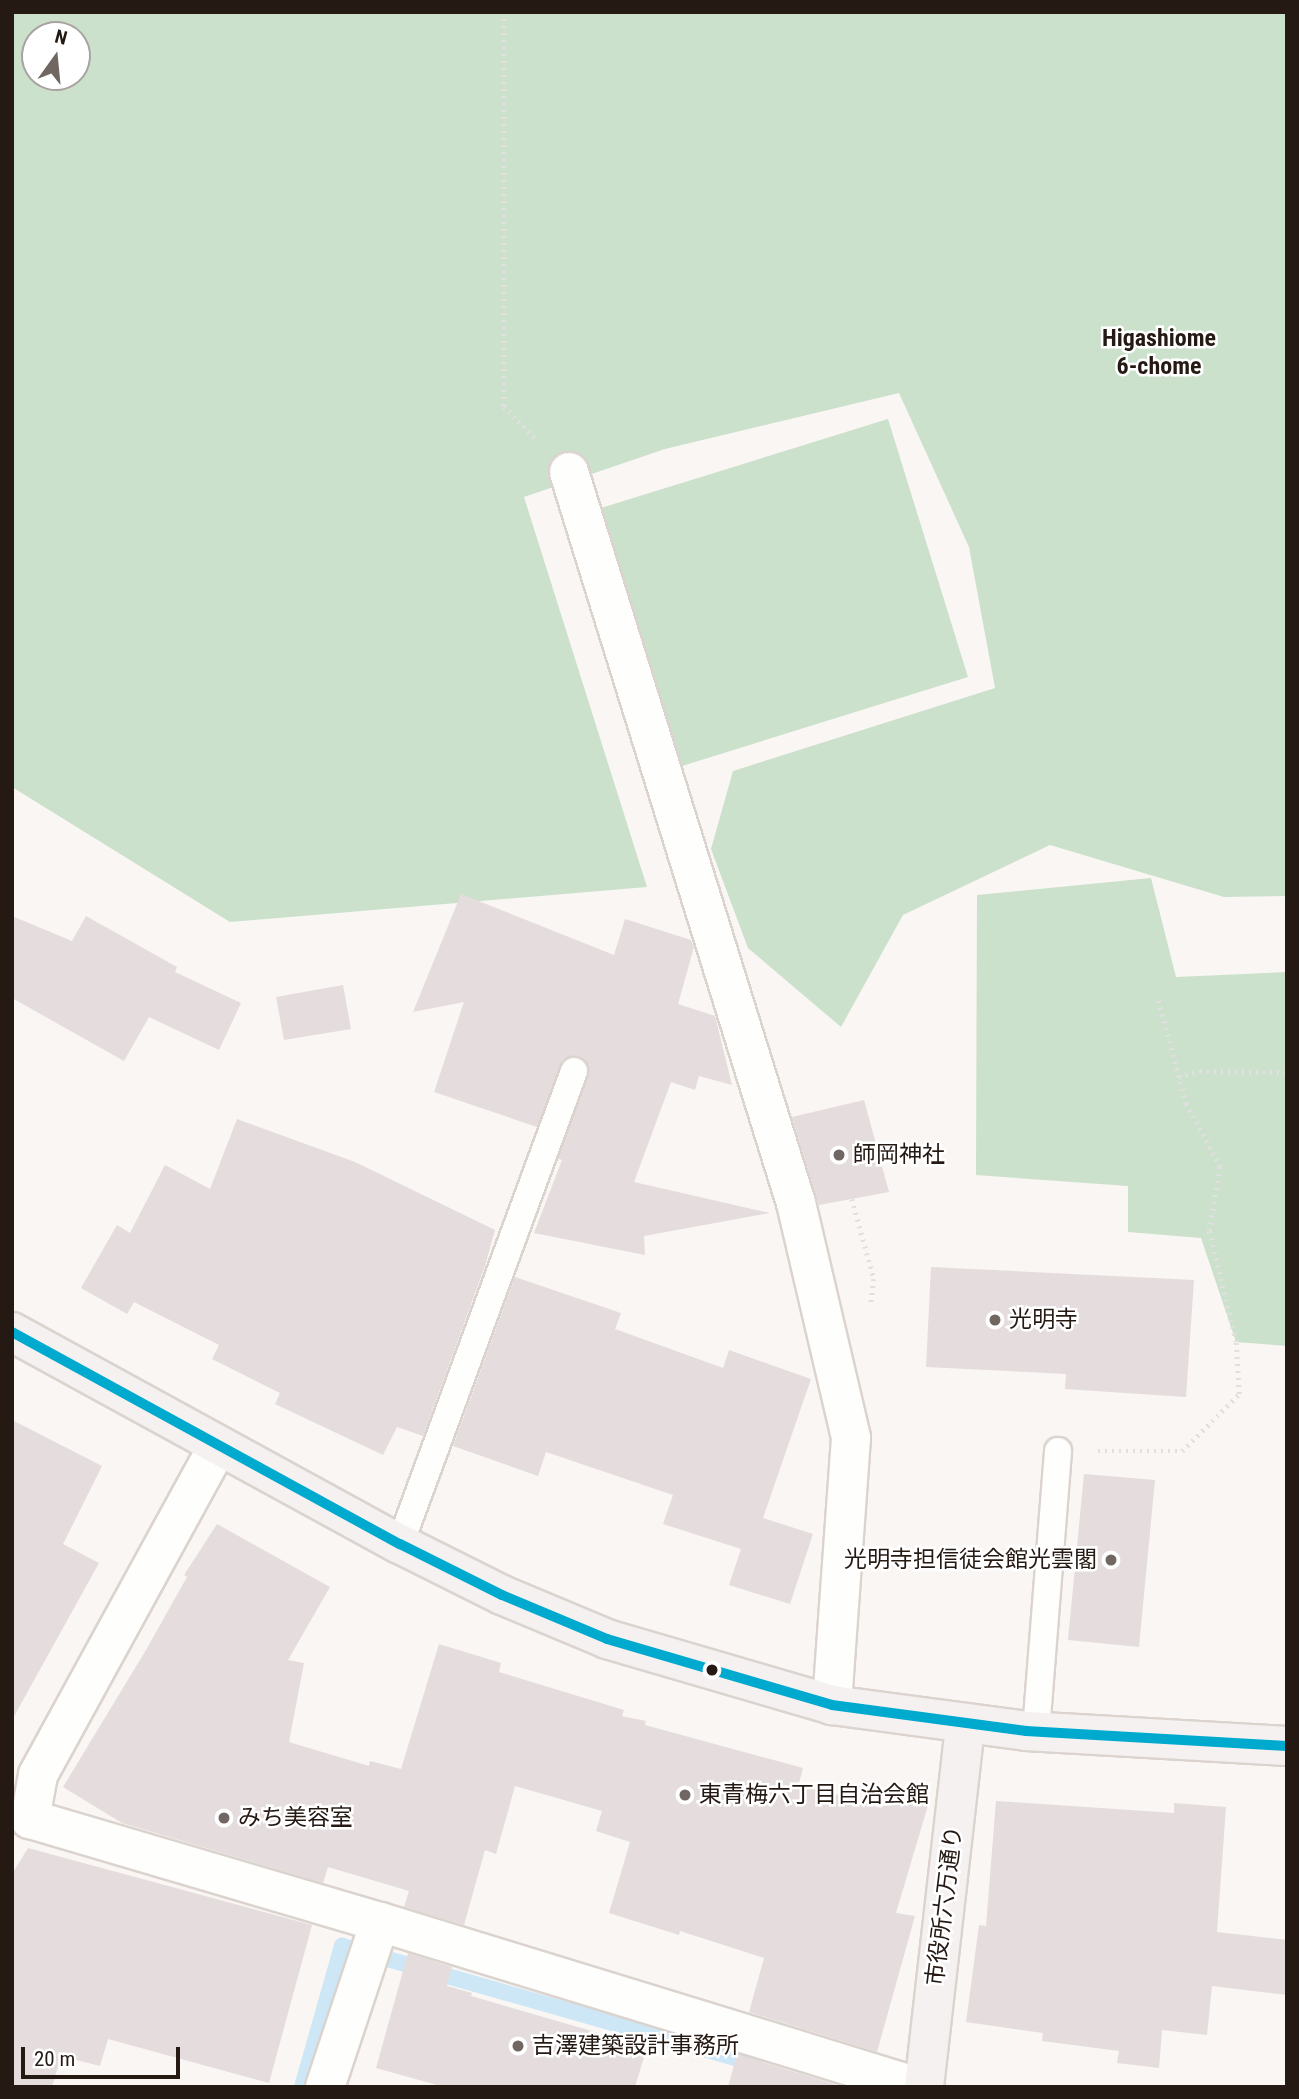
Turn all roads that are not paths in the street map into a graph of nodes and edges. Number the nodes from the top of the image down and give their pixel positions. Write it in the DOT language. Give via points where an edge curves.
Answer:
graph roads {
  1 [pos="569,472"];
  2 [pos="574,1071"];
  3 [pos="12,1332"];
  4 [pos="218,1446"];
  5 [pos="1058,1451"];
  6 [pos="400,1544"];
  7 [pos="832,1704"];
  8 [pos="965,1725"];
  9 [pos="1035,1731"];
  10 [pos="1287,1746"];
  11 [pos="380,1924"];
  12 [pos="325,2087"];
  13 [pos="918,2087"];
  14 [pos="924,2087"];
  1 -- 7 [label="street" via="796,1203 851,1438"];
  2 -- 6 [label="lane"];
  3 -- 4 [label="street"];
  4 -- 6 [label="street"];
  4 -- 11 [label="street" via="38,1775 30,1819"];
  5 -- 9 [label="lane"];
  6 -- 7 [label="street" via="502,1595 607,1639"];
  7 -- 8 [label="street"];
  8 -- 9 [label="street"];
  8 -- 14 [label="street, 市役所六万通り"];
  9 -- 10 [label="street"];
  11 -- 12 [label="street"];
  11 -- 13 [label="street"];
}
